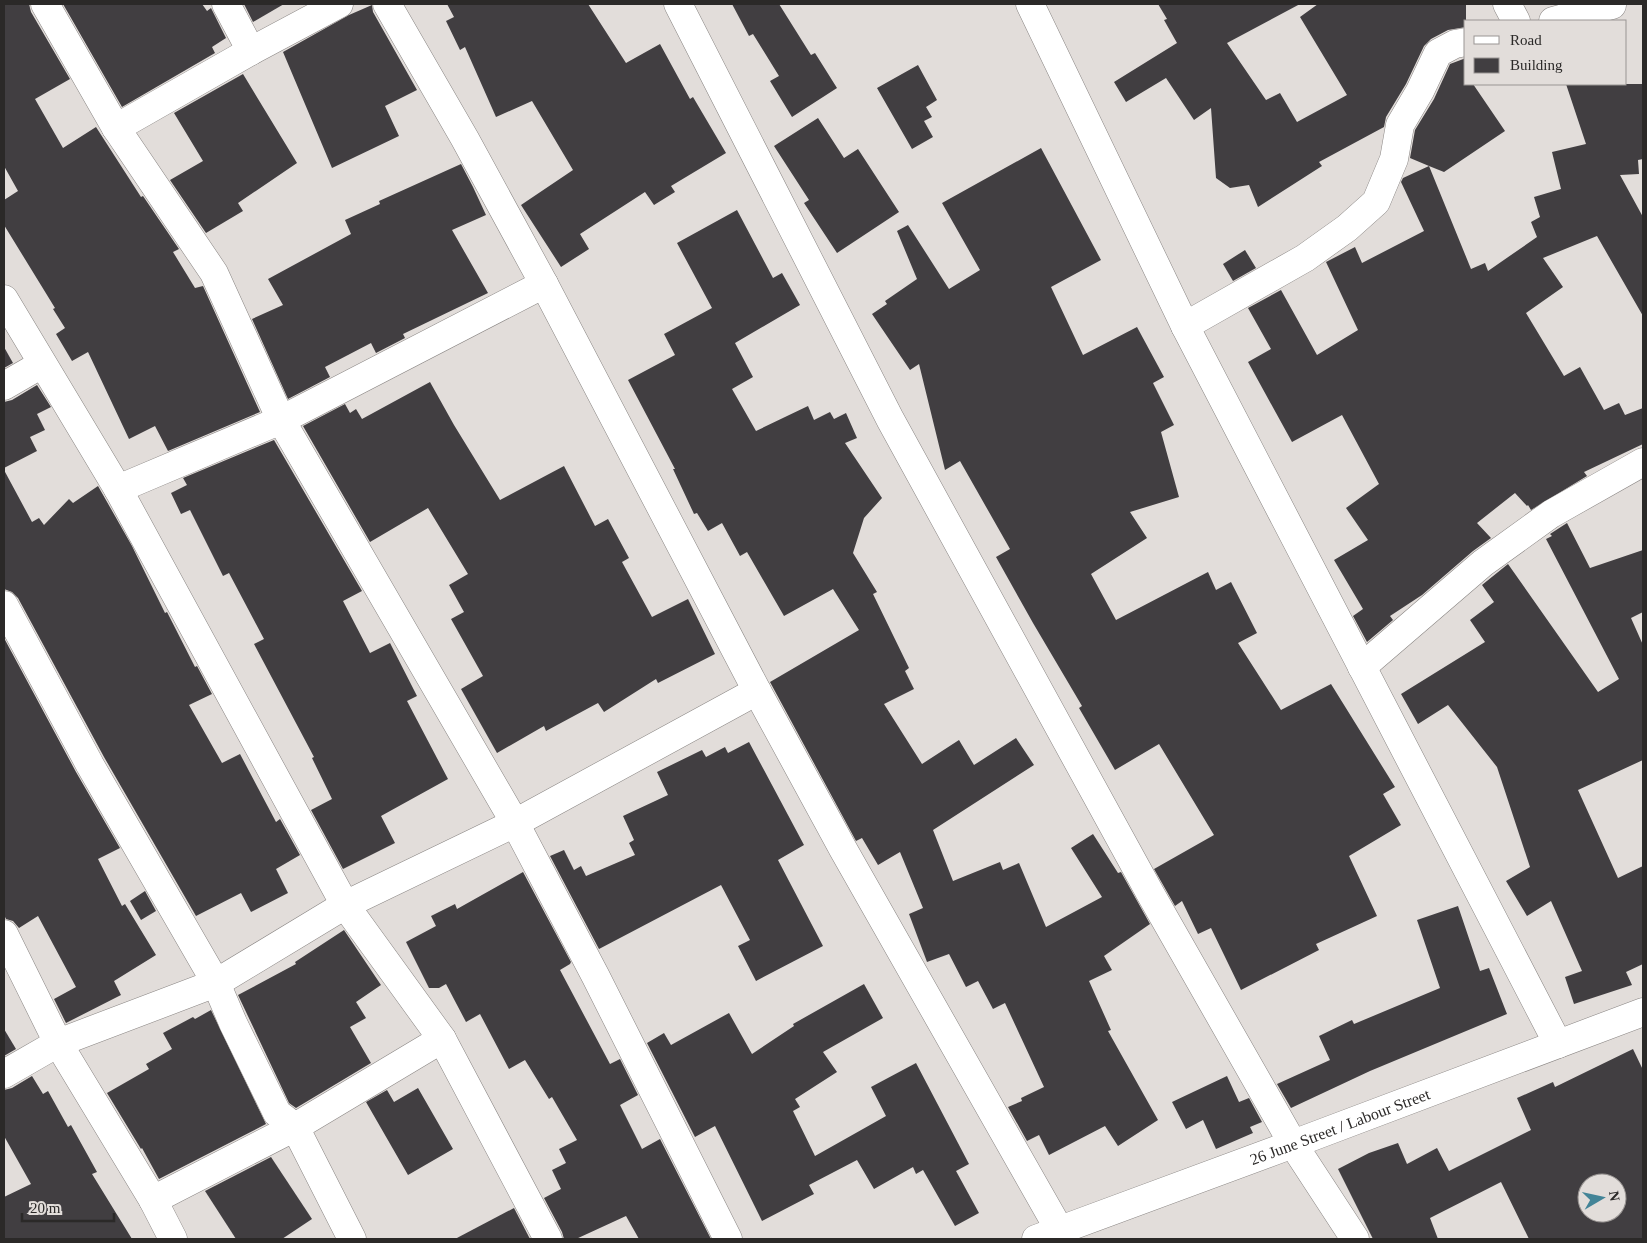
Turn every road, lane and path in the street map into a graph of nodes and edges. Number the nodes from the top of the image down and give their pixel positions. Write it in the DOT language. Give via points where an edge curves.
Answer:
graph roads {
  1 [pos="46,4"];
  2 [pos="226,4"];
  3 [pos="339,4"];
  4 [pos="387,4"];
  5 [pos="678,4"];
  6 [pos="1030,4"];
  7 [pos="1506,4"];
  8 [pos="1612,5"];
  9 [pos="1515,20"];
  10 [pos="1557,20"];
  11 [pos="1464,42"];
  12 [pos="251,51"];
  13 [pos="116,128"];
  14 [pos="544,284"];
  15 [pos="4,299"];
  16 [pos="1185,326"];
  17 [pos="42,364"];
  18 [pos="4,386"];
  19 [pos="282,420"];
  20 [pos="1643,462"];
  21 [pos="118,488"];
  22 [pos="4,605"];
  23 [pos="1362,667"];
  24 [pos="757,691"];
  25 [pos="515,823"];
  26 [pos="345,905"];
  27 [pos="4,934"];
  28 [pos="216,983"];
  29 [pos="1643,1012"];
  30 [pos="442,1039"];
  31 [pos="58,1043"];
  32 [pos="1558,1044"];
  33 [pos="4,1074"];
  34 [pos="296,1127"];
  35 [pos="1294,1144"];
  36 [pos="154,1200"];
  37 [pos="1048,1235"];
  38 [pos="173,1239"];
  39 [pos="352,1239"];
  40 [pos="548,1239"];
  41 [pos="728,1239"];
  42 [pos="1355,1239"];
  1 -- 13 [label="street"];
  2 -- 12 [label="street"];
  3 -- 12 [label="street"];
  4 -- 14 [label="street"];
  5 -- 35 [label="street" via="890,419 1150,893"];
  6 -- 16 [label="street"];
  7 -- 9 [label="street"];
  8 -- 10 [label="street"];
  11 -- 16 [label="street" via="1438,53 1400,125 1394,159 1376,202 1306,258"];
  12 -- 13 [label="street"];
  13 -- 19 [label="street" via="214,273"];
  14 -- 19 [label="street"];
  14 -- 24 [label="street"];
  15 -- 17 [label="street"];
  16 -- 23 [label="street"];
  17 -- 18 [label="street"];
  17 -- 21 [label="street"];
  19 -- 21 [label="street"];
  19 -- 25 [label="street"];
  20 -- 23 [label="street" via="1552,514 1499,552"];
  21 -- 26 [label="street"];
  22 -- 28 [label="street" via="90,765"];
  23 -- 32 [label="street"];
  24 -- 25 [label="street"];
  24 -- 37 [label="street"];
  25 -- 26 [label="street"];
  25 -- 41 [label="street"];
  26 -- 28 [label="street"];
  26 -- 30 [label="street"];
  27 -- 31 [label="street"];
  28 -- 31 [label="street"];
  28 -- 34 [label="street" via="276,1112"];
  29 -- 32 [label="street, 26 June Street / Labour Street"];
  30 -- 34 [label="street"];
  30 -- 40 [label="street"];
  31 -- 33 [label="street"];
  31 -- 36 [label="street"];
  32 -- 35 [label="street, 26 June Street / Labour Street"];
  34 -- 36 [label="street"];
  34 -- 39 [label="street"];
  35 -- 37 [label="street, 26 June Street / Labour Street"];
  35 -- 42 [label="street"];
  36 -- 38 [label="street"];
}
